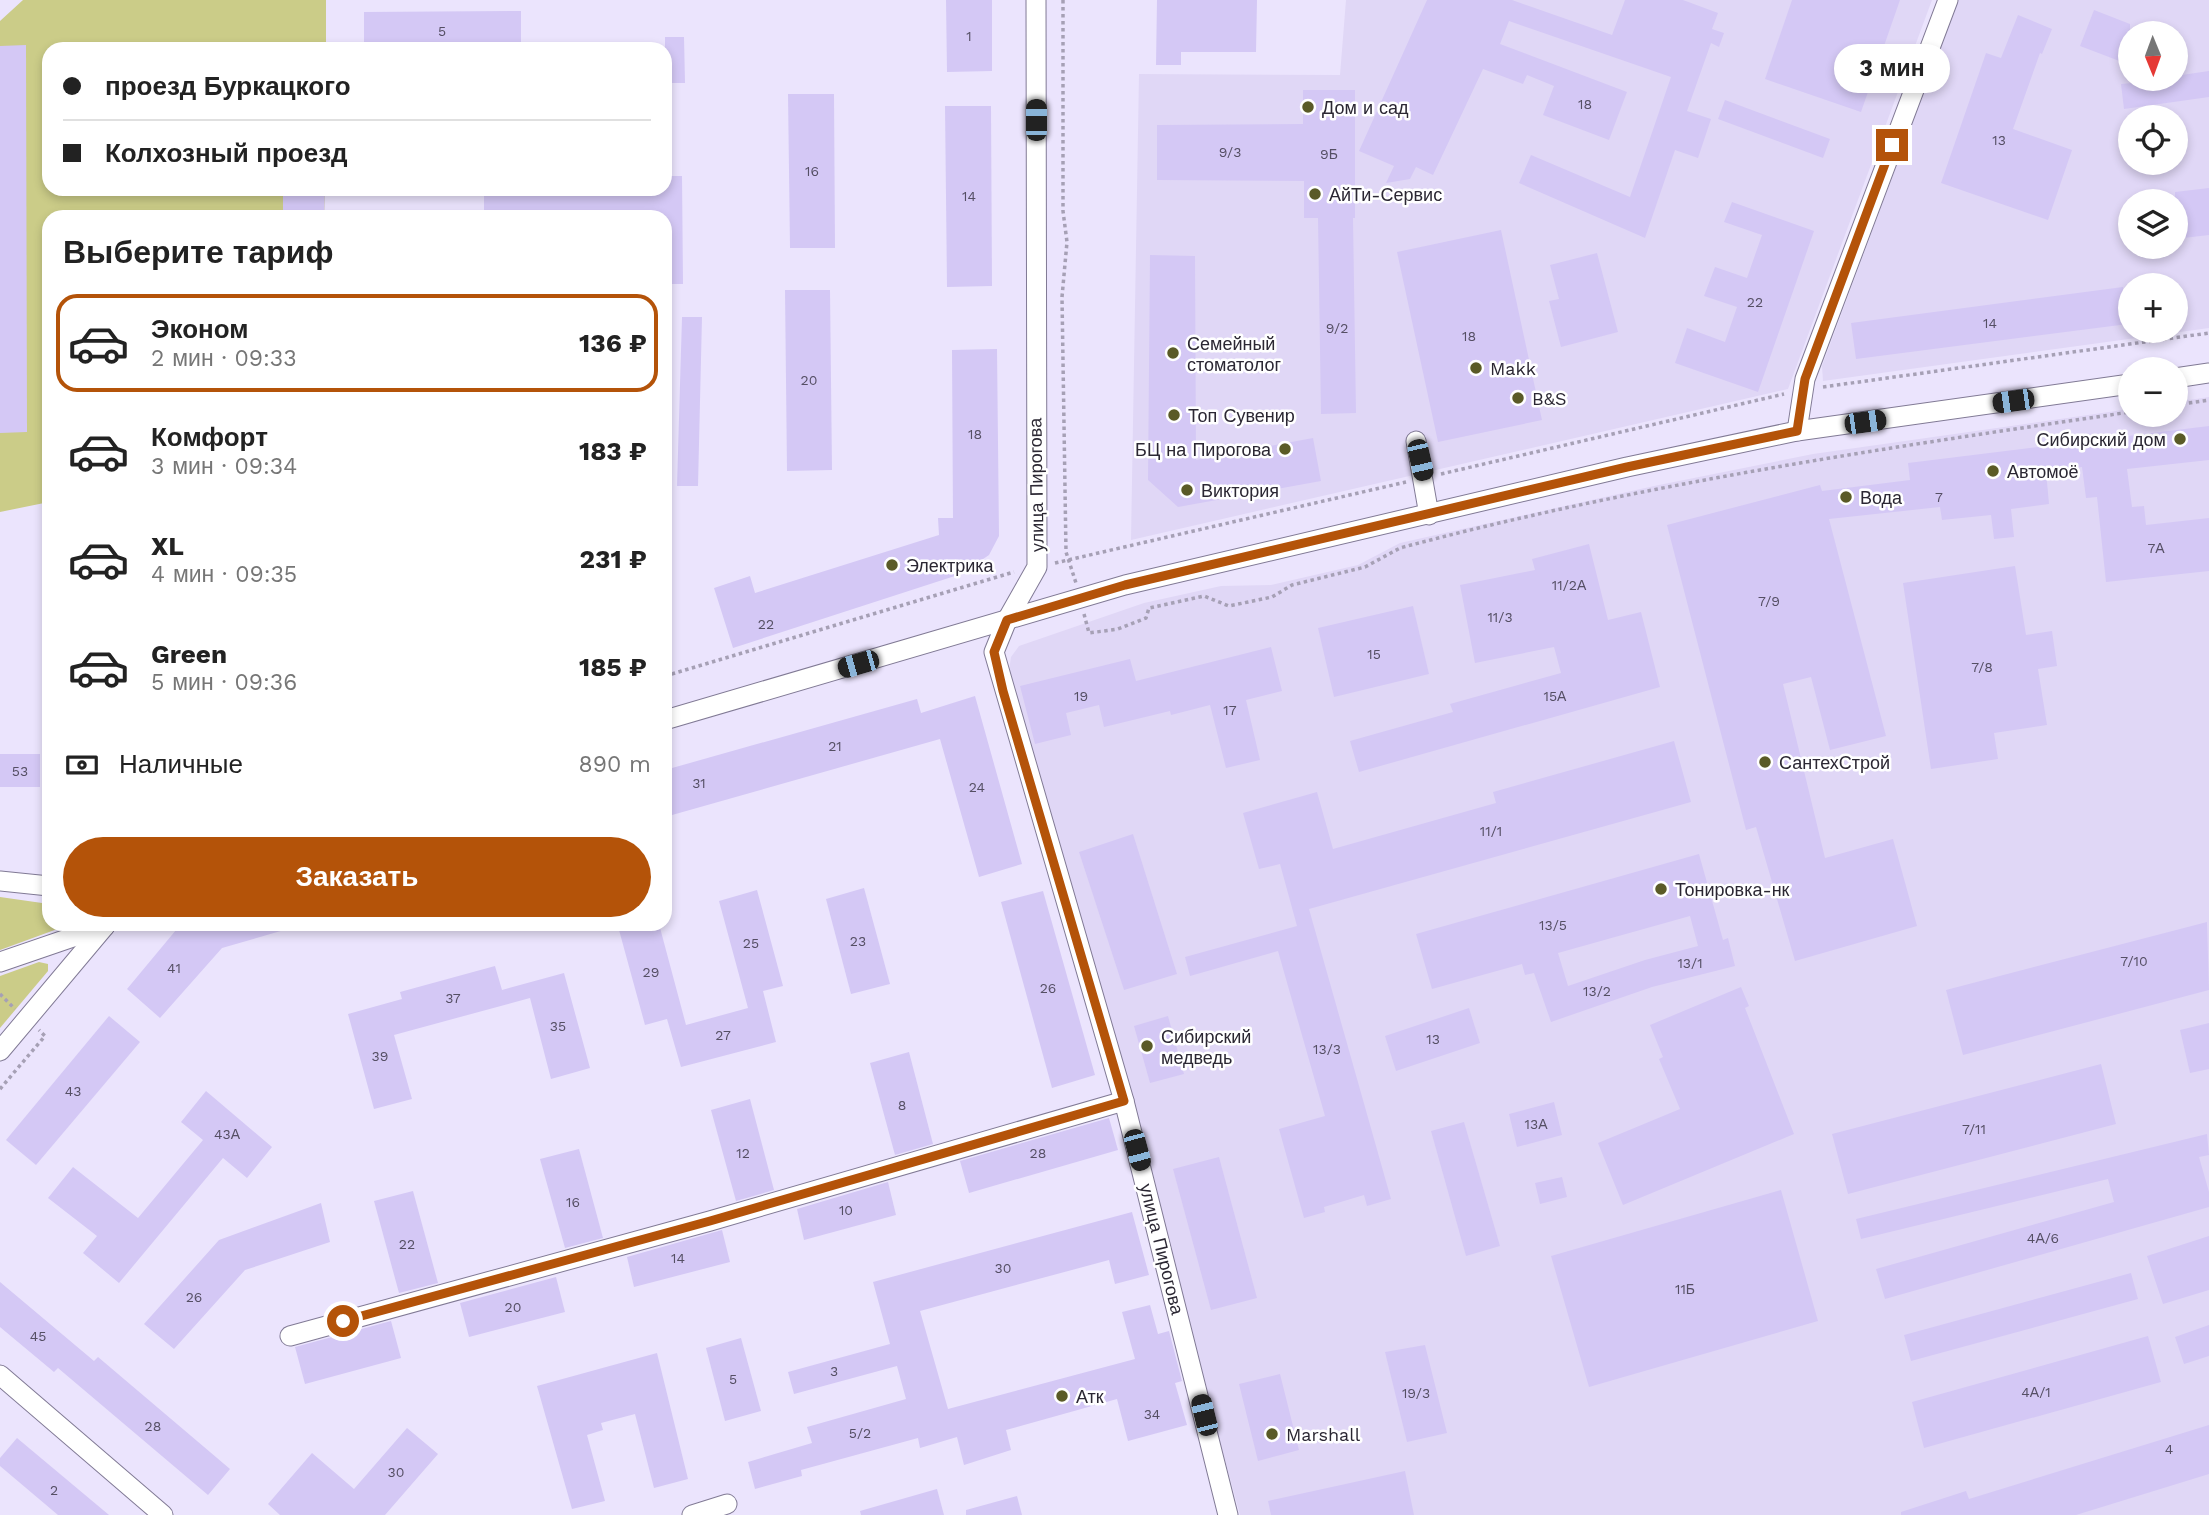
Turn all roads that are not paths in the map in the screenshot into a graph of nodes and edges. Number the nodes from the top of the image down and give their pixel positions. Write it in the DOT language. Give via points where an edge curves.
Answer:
graph roads {
  1 [pos="1036,0"];
  2 [pos="1948,0"];
  3 [pos="2209,373"];
  4 [pos="2188,376"];
  5 [pos="2118,386"];
  6 [pos="1797,431"];
  7 [pos="1416,441"];
  8 [pos="1429,515"];
  9 [pos="1007,620"];
  10 [pos="672,718"];
  11 [pos="0,881"];
  12 [pos="42,885"];
  13 [pos="90,931"];
  14 [pos="102,931"];
  15 [pos="0,962"];
  16 [pos="0,1051"];
  17 [pos="1124,1101"];
  18 [pos="290,1336"];
  19 [pos="0,1375"];
  20 [pos="727,1504"];
  21 [pos="163,1515"];
  22 [pos="692,1515"];
  23 [pos="1228,1515"];
  1 -- 9 [label="street, улица Пирогова" via="1037,567"];
  2 -- 6 [label="street" via="1805,379"];
  3 -- 4 [label="street"];
  5 -- 6 [label="street"];
  6 -- 8 [label="street"];
  7 -- 8 [label="street"];
  8 -- 9 [label="street" via="1125,585"];
  9 -- 10 [label="street"];
  9 -- 17 [label="street, улица Пирогова" via="994,652 1003,691"];
  11 -- 12 [label="street"];
  13 -- 15 [label="street"];
  14 -- 16 [label="street"];
  17 -- 18 [label="street"];
  17 -- 23 [label="street, улица Пирогова"];
  19 -- 21 [label="street"];
  20 -- 22 [label="street"];
}
